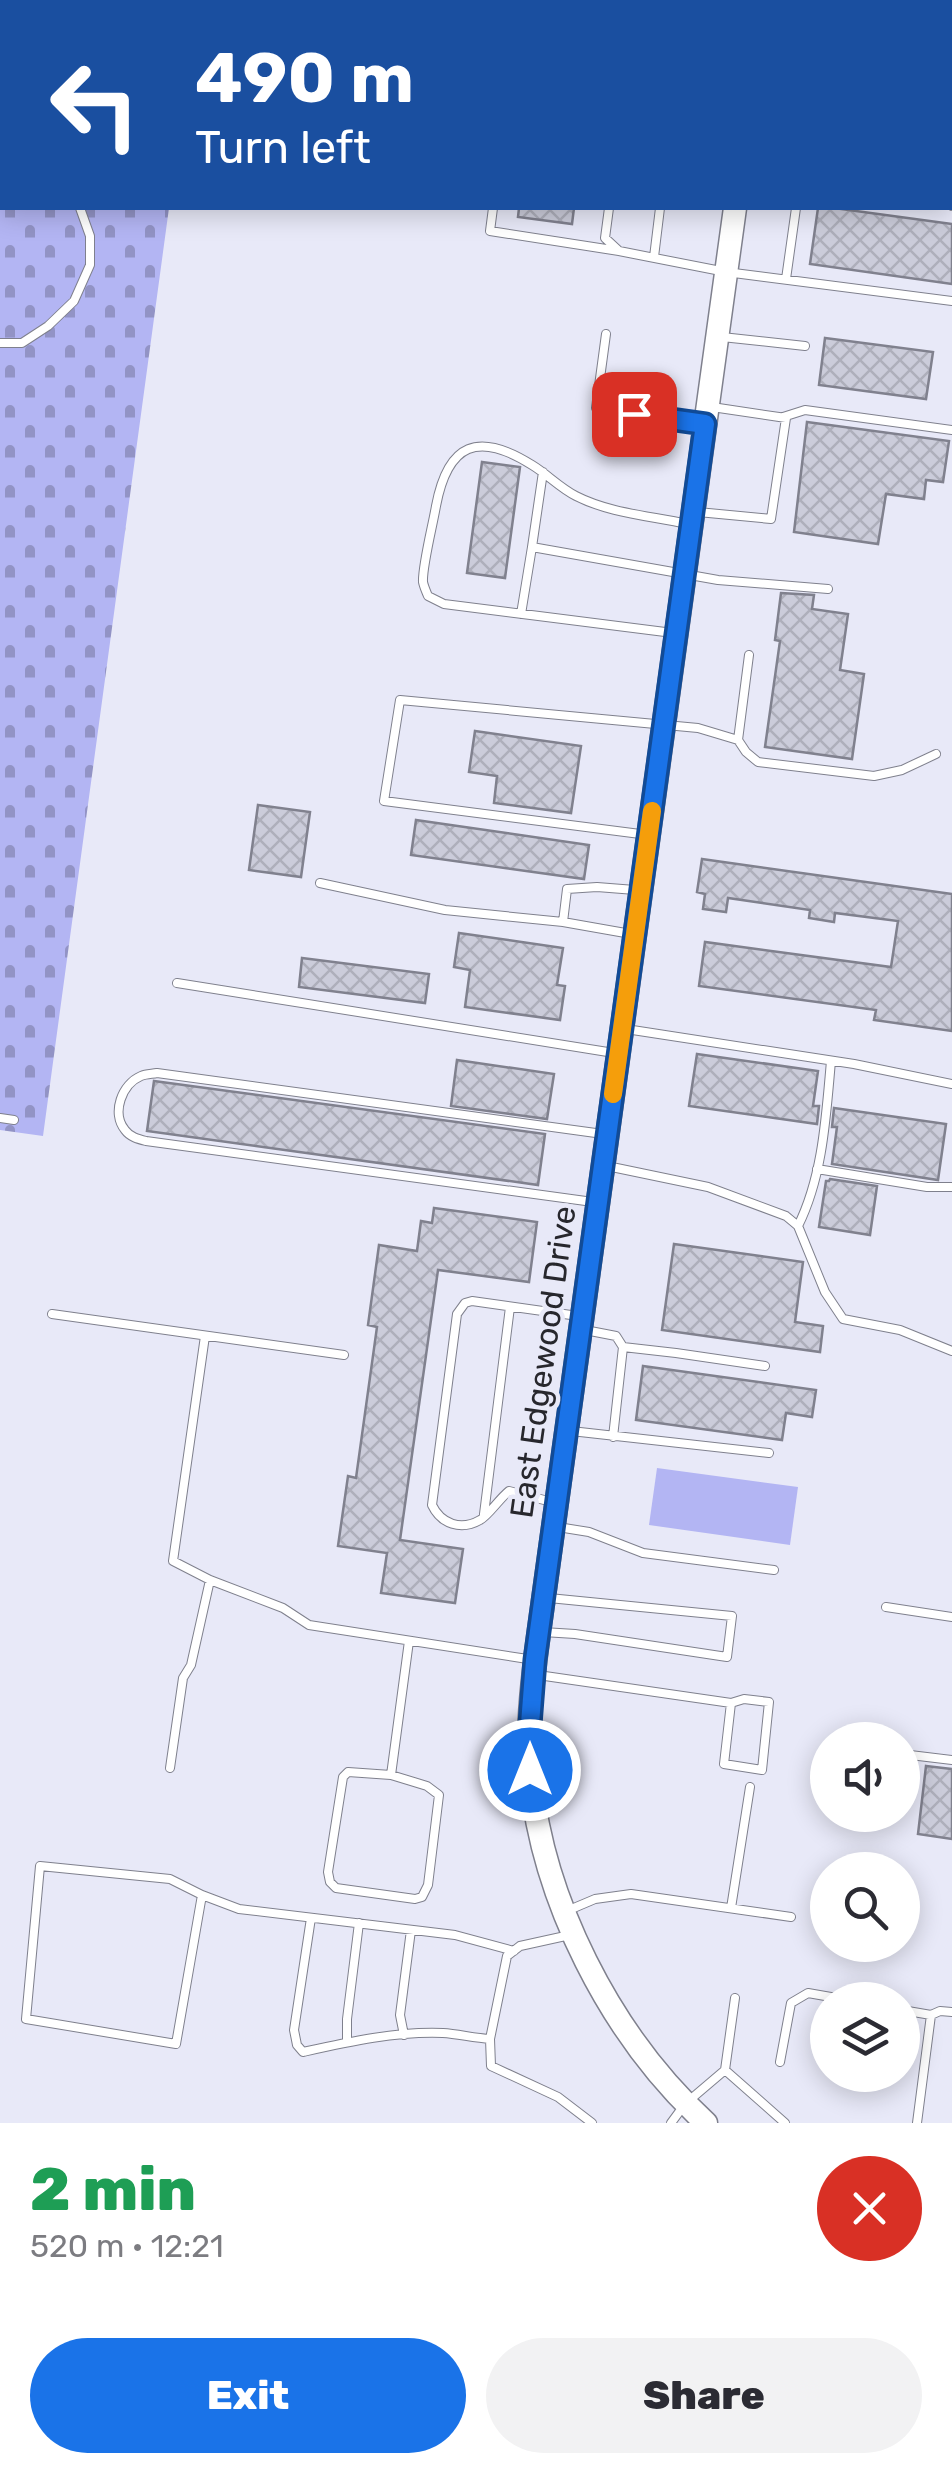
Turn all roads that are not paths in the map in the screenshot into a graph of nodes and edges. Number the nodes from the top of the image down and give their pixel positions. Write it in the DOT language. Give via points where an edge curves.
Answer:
graph roads {
  1 [pos="81,210"];
  2 [pos="494,210"];
  3 [pos="609,210"];
  4 [pos="660,210"];
  5 [pos="735,210"];
  6 [pos="796,210"];
  7 [pos="619,251"];
  8 [pos="654,257"];
  9 [pos="726,272"];
  10 [pos="786,278"];
  11 [pos="952,300"];
  12 [pos="606,334"];
  13 [pos="717,337"];
  14 [pos="0,343"];
  15 [pos="805,346"];
  16 [pos="706,416"];
  17 [pos="784,417"];
  18 [pos="952,430"];
  19 [pos="542,472"];
  20 [pos="692,518"];
  21 [pos="532,547"];
  22 [pos="685,573"];
  23 [pos="828,589"];
  24 [pos="521,614"];
  25 [pos="676,634"];
  26 [pos="749,655"];
  27 [pos="664,724"];
  28 [pos="738,740"];
  29 [pos="936,754"];
  30 [pos="649,835"];
  31 [pos="320,884"];
  32 [pos="641,890"];
  33 [pos="562,922"];
  34 [pos="635,934"];
  35 [pos="178,983"];
  36 [pos="621,1029"];
  37 [pos="618,1053"];
  38 [pos="832,1061"];
  39 [pos="952,1084"];
  40 [pos="0,1118"];
  41 [pos="14,1120"];
  42 [pos="607,1134"];
  43 [pos="603,1165"];
  44 [pos="818,1170"];
  45 [pos="952,1187"];
  46 [pos="598,1203"];
  47 [pos="798,1226"];
  48 [pos="510,1307"];
  49 [pos="52,1314"];
  50 [pos="581,1323"];
  51 [pos="205,1336"];
  52 [pos="624,1348"];
  53 [pos="952,1352"];
  54 [pos="344,1356"];
  55 [pos="765,1366"];
  56 [pos="566,1430"];
  57 [pos="613,1437"];
  58 [pos="768,1453"];
  59 [pos="555,1515"];
  60 [pos="484,1518"];
  61 [pos="774,1570"];
  62 [pos="210,1580"];
  63 [pos="544,1598"];
  64 [pos="886,1607"];
  65 [pos="952,1616"];
  66 [pos="539,1632"];
  67 [pos="410,1641"];
  68 [pos="534,1667"];
  69 [pos="731,1703"];
  70 [pos="920,1756"];
  71 [pos="952,1760"];
  72 [pos="170,1768"];
  73 [pos="392,1775"];
  74 [pos="750,1786"];
  75 [pos="202,1895"];
  76 [pos="732,1908"];
  77 [pos="564,1911"];
  78 [pos="791,1917"];
  79 [pos="311,1918"];
  80 [pos="358,1923"];
  81 [pos="412,1930"];
  82 [pos="573,1934"];
  83 [pos="514,1951"];
  84 [pos="810,1993"];
  85 [pos="735,1998"];
  86 [pos="952,2012"];
  87 [pos="920,2013"];
  88 [pos="931,2015"];
  89 [pos="404,2035"];
  90 [pos="490,2040"];
  91 [pos="346,2042"];
  92 [pos="780,2062"];
  93 [pos="725,2070"];
  94 [pos="678,2114"];
  95 [pos="592,2123"];
  96 [pos="706,2123"];
  97 [pos="785,2123"];
  98 [pos="916,2123"];
  1 -- 14 [label="lane" via="90,264 74,301 22,343"];
  2 -- 7 [label="lane" via="490,231"];
  3 -- 7 [label="lane" via="605,238"];
  4 -- 8 [label="lane"];
  5 -- 9 [label="main road, East Edgewood Drive"];
  6 -- 10 [label="lane"];
  7 -- 8 [label="lane"];
  8 -- 9 [label="lane"];
  9 -- 10 [label="lane"];
  9 -- 13 [label="main road, East Edgewood Drive"];
  10 -- 11 [label="lane"];
  12 -- 16 [label="lane" via="596,408"];
  13 -- 15 [label="lane"];
  13 -- 16 [label="main road, East Edgewood Drive"];
  16 -- 17 [label="lane"];
  16 -- 20 [label="main road, East Edgewood Drive"];
  17 -- 18 [label="lane" via="805,410"];
  17 -- 20 [label="lane" via="771,519"];
  19 -- 20 [label="lane" via="576,496 610,507"];
  19 -- 21 [label="lane"];
  19 -- 24 [label="lane" via="490,447 460,454 440,488 423,580 428,596 444,604"];
  20 -- 22 [label="main road, East Edgewood Drive"];
  21 -- 22 [label="lane"];
  21 -- 24 [label="lane"];
  22 -- 23 [label="lane"];
  22 -- 25 [label="main road, East Edgewood Drive"];
  24 -- 25 [label="lane"];
  25 -- 27 [label="main road, East Edgewood Drive"];
  26 -- 28 [label="lane"];
  27 -- 28 [label="lane"];
  27 -- 30 [label="main road, East Edgewood Drive"];
  27 -- 30 [label="lane" via="400,700 384,802"];
  28 -- 29 [label="lane" via="758,762 874,776"];
  30 -- 32 [label="main road, East Edgewood Drive"];
  31 -- 33 [label="lane" via="445,910"];
  32 -- 33 [label="lane" via="567,889"];
  32 -- 34 [label="main road, East Edgewood Drive"];
  33 -- 34 [label="lane"];
  34 -- 36 [label="main road, East Edgewood Drive"];
  35 -- 37 [label="lane"];
  36 -- 37 [label="main road, East Edgewood Drive"];
  36 -- 38 [label="lane"];
  37 -- 42 [label="main road, East Edgewood Drive"];
  38 -- 39 [label="lane"];
  38 -- 44 [label="lane"];
  40 -- 41 [label="lane"];
  42 -- 43 [label="main road, East Edgewood Drive"];
  42 -- 46 [label="lane" via="157,1073 128,1086 119,1103 125,1131 146,1141"];
  43 -- 46 [label="main road, East Edgewood Drive"];
  43 -- 47 [label="lane" via="708,1186"];
  44 -- 45 [label="lane"];
  44 -- 47 [label="lane"];
  46 -- 50 [label="main road, East Edgewood Drive"];
  47 -- 53 [label="lane" via="843,1319 900,1330"];
  48 -- 50 [label="lane"];
  48 -- 60 [label="lane"];
  48 -- 60 [label="lane" via="472,1301 456,1314 434,1486 436,1516 450,1525"];
  49 -- 51 [label="lane"];
  50 -- 52 [label="lane" via="616,1336"];
  50 -- 56 [label="main road, East Edgewood Drive"];
  51 -- 54 [label="lane"];
  51 -- 62 [label="lane" via="173,1560"];
  52 -- 55 [label="lane"];
  52 -- 57 [label="lane"];
  56 -- 57 [label="lane"];
  56 -- 59 [label="main road, East Edgewood Drive"];
  57 -- 58 [label="lane"];
  59 -- 60 [label="lane" via="509,1492"];
  59 -- 61 [label="lane" via="643,1553"];
  59 -- 63 [label="main road, East Edgewood Drive"];
  62 -- 67 [label="lane" via="283,1608 310,1626"];
  62 -- 72 [label="lane" via="183,1678"];
  63 -- 66 [label="main road, East Edgewood Drive"];
  63 -- 66 [label="lane" via="732,1616 727,1657"];
  64 -- 65 [label="lane"];
  66 -- 68 [label="main road, East Edgewood Drive"];
  67 -- 68 [label="lane"];
  67 -- 73 [label="lane"];
  68 -- 69 [label="lane"];
  68 -- 77 [label="main road, East Edgewood Drive" via="530,1770"];
  69 -- 69 [label="lane" via="724,1764 762,1770 770,1702"];
  70 -- 71 [label="lane"];
  73 -- 73 [label="lane" via="343,1777 328,1872 336,1888 415,1899 428,1885 439,1795"];
  74 -- 76 [label="lane"];
  75 -- 75 [label="lane" via="170,1880 40,1866 26,2019 176,2044"];
  75 -- 79 [label="lane" via="240,1909"];
  76 -- 77 [label="lane" via="631,1894"];
  76 -- 78 [label="lane"];
  77 -- 82 [label="main road, East Edgewood Drive"];
  79 -- 80 [label="lane"];
  79 -- 91 [label="lane" via="297,2045 303,2052"];
  80 -- 81 [label="lane"];
  80 -- 91 [label="lane"];
  81 -- 83 [label="lane"];
  81 -- 89 [label="lane" via="400,2015"];
  82 -- 83 [label="lane"];
  82 -- 94 [label="main road, East Edgewood Drive"];
  83 -- 90 [label="lane" via="507,1956"];
  84 -- 92 [label="lane" via="791,2003"];
  85 -- 93 [label="lane"];
  86 -- 88 [label="lane"];
  87 -- 88 [label="lane"];
  88 -- 98 [label="lane"];
  89 -- 90 [label="lane"];
  89 -- 91 [label="lane"];
  90 -- 95 [label="lane" via="491,2066 558,2097"];
  93 -- 94 [label="lane"];
  93 -- 97 [label="lane"];
  94 -- 96 [label="main road, East Edgewood Drive"];
}
